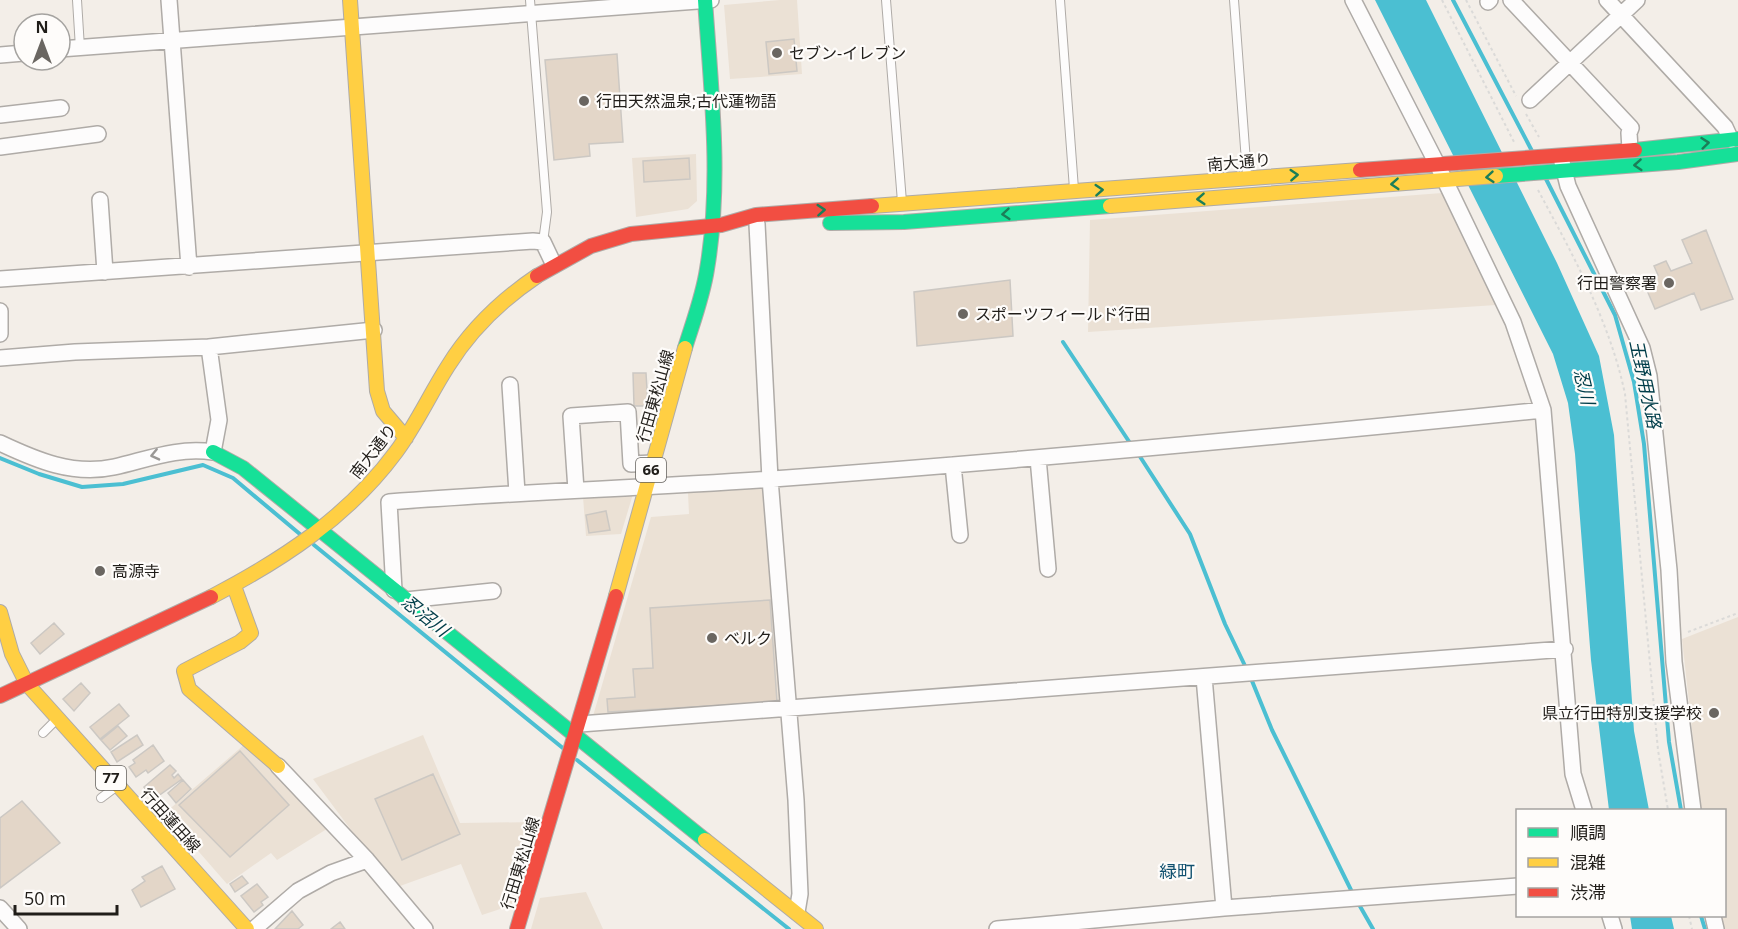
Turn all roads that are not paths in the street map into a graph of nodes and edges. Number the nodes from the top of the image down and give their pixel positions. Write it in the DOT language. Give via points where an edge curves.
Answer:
graph roads {
  1 [pos="77,0"];
  2 [pos="169,0"];
  3 [pos="351,0"];
  4 [pos="705,0"];
  5 [pos="711,0"];
  6 [pos="886,0"];
  7 [pos="1060,0"];
  8 [pos="1234,0"];
  9 [pos="1353,0"];
  10 [pos="1511,0"];
  11 [pos="1607,0"];
  12 [pos="1637,0"];
  13 [pos="620,3"];
  14 [pos="531,7"];
  15 [pos="1621,15"];
  16 [pos="352,26"];
  17 [pos="172,42"];
  18 [pos="80,48"];
  19 [pos="72,49"];
  20 [pos="1570,62"];
  21 [pos="1522,101"];
  22 [pos="61,108"];
  23 [pos="0,115"];
  24 [pos="98,134"];
  25 [pos="1736,144"];
  26 [pos="1677,146"];
  27 [pos="0,147"];
  28 [pos="1630,149"];
  29 [pos="1607,151"];
  30 [pos="1561,154"];
  31 [pos="1441,164"];
  32 [pos="1679,168"];
  33 [pos="1558,171"];
  34 [pos="1601,174"];
  35 [pos="1248,178"];
  36 [pos="1449,180"];
  37 [pos="1074,192"];
  38 [pos="1249,195"];
  39 [pos="100,200"];
  40 [pos="902,204"];
  41 [pos="1076,208"];
  42 [pos="750,222"];
  43 [pos="904,222"];
  44 [pos="714,225"];
  45 [pos="543,243"];
  46 [pos="368,254"];
  47 [pos="554,265"];
  48 [pos="189,267"];
  49 [pos="105,272"];
  50 [pos="0,279"];
  51 [pos="0,311"];
  52 [pos="374,330"];
  53 [pos="0,333"];
  54 [pos="209,347"];
  55 [pos="0,358"];
  56 [pos="510,385"];
  57 [pos="1544,410"];
  58 [pos="406,438"];
  59 [pos="0,442"];
  60 [pos="213,452"];
  61 [pos="1038,458"];
  62 [pos="653,463"];
  63 [pos="953,465"];
  64 [pos="770,479"];
  65 [pos="646,488"];
  66 [pos="576,490"];
  67 [pos="517,493"];
  68 [pos="321,531"];
  69 [pos="960,535"];
  70 [pos="1048,569"];
  71 [pos="234,586"];
  72 [pos="493,591"];
  73 [pos="400,595"];
  74 [pos="0,612"];
  75 [pos="1565,649"];
  76 [pos="1204,677"];
  77 [pos="27,684"];
  78 [pos="0,696"];
  79 [pos="789,710"];
  80 [pos="57,718"];
  81 [pos="578,730"];
  82 [pos="43,733"];
  83 [pos="278,766"];
  84 [pos="117,785"];
  85 [pos="101,798"];
  86 [pos="1584,809"];
  87 [pos="1692,809"];
  88 [pos="367,860"];
  89 [pos="1516,886"];
  90 [pos="0,908"];
  91 [pos="1224,909"];
  92 [pos="797,912"];
  93 [pos="19,929"];
  94 [pos="247,929"];
  95 [pos="254,929"];
  96 [pos="424,929"];
  97 [pos="517,929"];
  98 [pos="816,929"];
  99 [pos="997,929"];
  1 -- 18 [label="lane"];
  2 -- 17 [label="street"];
  3 -- 16 [label="street"];
  4 -- 5 [label="street"];
  4 -- 13 [label="street"];
  4 -- 44 [label="street, 行田東松山線 / 66"];
  6 -- 40 [label="lane"];
  7 -- 37 [label="lane"];
  8 -- 35 [label="lane"];
  9 -- 31 [label="street"];
  10 -- 20 [label="street"];
  11 -- 15 [label="street"];
  12 -- 15 [label="street"];
  13 -- 14 [label="street"];
  14 -- 16 [label="street"];
  14 -- 45 [label="lane" via="547,212"];
  15 -- 20 [label="street"];
  15 -- 25 [label="street" via="1725,127"];
  16 -- 17 [label="street"];
  16 -- 46 [label="street"];
  17 -- 18 [label="street"];
  17 -- 48 [label="street"];
  18 -- 19 [label="street"];
  20 -- 21 [label="street"];
  20 -- 28 [label="street" via="1632,128"];
  22 -- 23 [label="street"];
  24 -- 27 [label="street"];
  26 -- 25 [label="street, 南大通り, one-way"];
  25 -- 32 [label="street, 南大通り"];
  26 -- 28 [label="street, 南大通り"];
  26 -- 32 [label="lane"];
  28 -- 29 [label="street, 南大通り"];
  29 -- 30 [label="street, 南大通り"];
  29 -- 34 [label="lane"];
  30 -- 31 [label="street, 南大通り"];
  30 -- 33 [label="street"];
  35 -- 31 [label="street, 南大通り, one-way"];
  31 -- 36 [label="street"];
  32 -- 34 [label="street, 南大通り, one-way"];
  33 -- 34 [label="street, 南大通り"];
  33 -- 36 [label="street, 南大通り, one-way" via="1532,177"];
  33 -- 87 [label="street" via="1642,348 1649,376 1656,420 1674,662"];
  37 -- 35 [label="street, 南大通り, one-way"];
  35 -- 38 [label="lane"];
  36 -- 38 [label="street, 南大通り, one-way"];
  36 -- 57 [label="street" via="1513,322"];
  37 -- 40 [label="street, 南大通り"];
  37 -- 41 [label="lane"];
  38 -- 41 [label="street, 南大通り, one-way"];
  39 -- 49 [label="street"];
  42 -- 40 [label="street, 南大通り, one-way" via="756,215"];
  40 -- 43 [label="lane"];
  41 -- 43 [label="street, 南大通り, one-way"];
  42 -- 43 [label="street, 南大通り"];
  42 -- 44 [label="street, 南大通り"];
  42 -- 64 [label="street"];
  44 -- 47 [label="street, 南大通り" via="614,238"];
  44 -- 62 [label="street, 行田東松山線 / 66" via="707,271"];
  45 -- 46 [label="street"];
  45 -- 47 [label="street"];
  46 -- 48 [label="street"];
  46 -- 52 [label="street"];
  47 -- 58 [label="street, 南大通り" via="479,324 450,360"];
  48 -- 49 [label="street"];
  49 -- 50 [label="street"];
  51 -- 53 [label="street"];
  52 -- 54 [label="street"];
  52 -- 58 [label="street" via="379,403"];
  54 -- 55 [label="street"];
  54 -- 60 [label="street" via="219,420"];
  56 -- 67 [label="street"];
  57 -- 61 [label="street"];
  57 -- 75 [label="street"];
  58 -- 68 [label="street, 南大通り" via="373,480"];
  60 -- 59 [label="street, one-way" via="192,449 113,468 60,468"];
  60 -- 68 [label="street" via="243,468"];
  61 -- 63 [label="street"];
  61 -- 70 [label="street"];
  62 -- 65 [label="street, 行田東松山線 / 66"];
  62 -- 66 [label="street" via="632,464 628,412 571,416"];
  63 -- 64 [label="street"];
  63 -- 69 [label="street"];
  64 -- 65 [label="street"];
  64 -- 79 [label="street"];
  65 -- 66 [label="street"];
  65 -- 81 [label="street, 行田東松山線 / 66"];
  66 -- 67 [label="street"];
  67 -- 73 [label="street" via="389,502"];
  68 -- 71 [label="street, 南大通り" via="290,555"];
  68 -- 73 [label="street"];
  71 -- 77 [label="street, 南大通り"];
  71 -- 83 [label="street" via="251,633 184,671 189,689"];
  72 -- 73 [label="street"];
  73 -- 81 [label="street"];
  74 -- 77 [label="street, 行田蓮田線 / 77" via="12,654"];
  75 -- 76 [label="street"];
  75 -- 86 [label="street" via="1573,774"];
  76 -- 79 [label="street"];
  76 -- 91 [label="street"];
  77 -- 78 [label="street, 南大通り"];
  77 -- 80 [label="street, 行田蓮田線 / 77"];
  79 -- 81 [label="street"];
  79 -- 92 [label="street" via="800,883"];
  80 -- 82 [label="lane"];
  80 -- 84 [label="street, 行田蓮田線 / 77"];
  81 -- 92 [label="street"];
  81 -- 97 [label="street, 行田東松山線 / 66"];
  83 -- 88 [label="street"];
  84 -- 85 [label="lane"];
  84 -- 94 [label="street, 行田蓮田線 / 77"];
  88 -- 95 [label="street" via="298,891"];
  88 -- 96 [label="street"];
  89 -- 91 [label="street"];
  90 -- 93 [label="street"];
  91 -- 99 [label="street"];
  92 -- 98 [label="street"];
}
